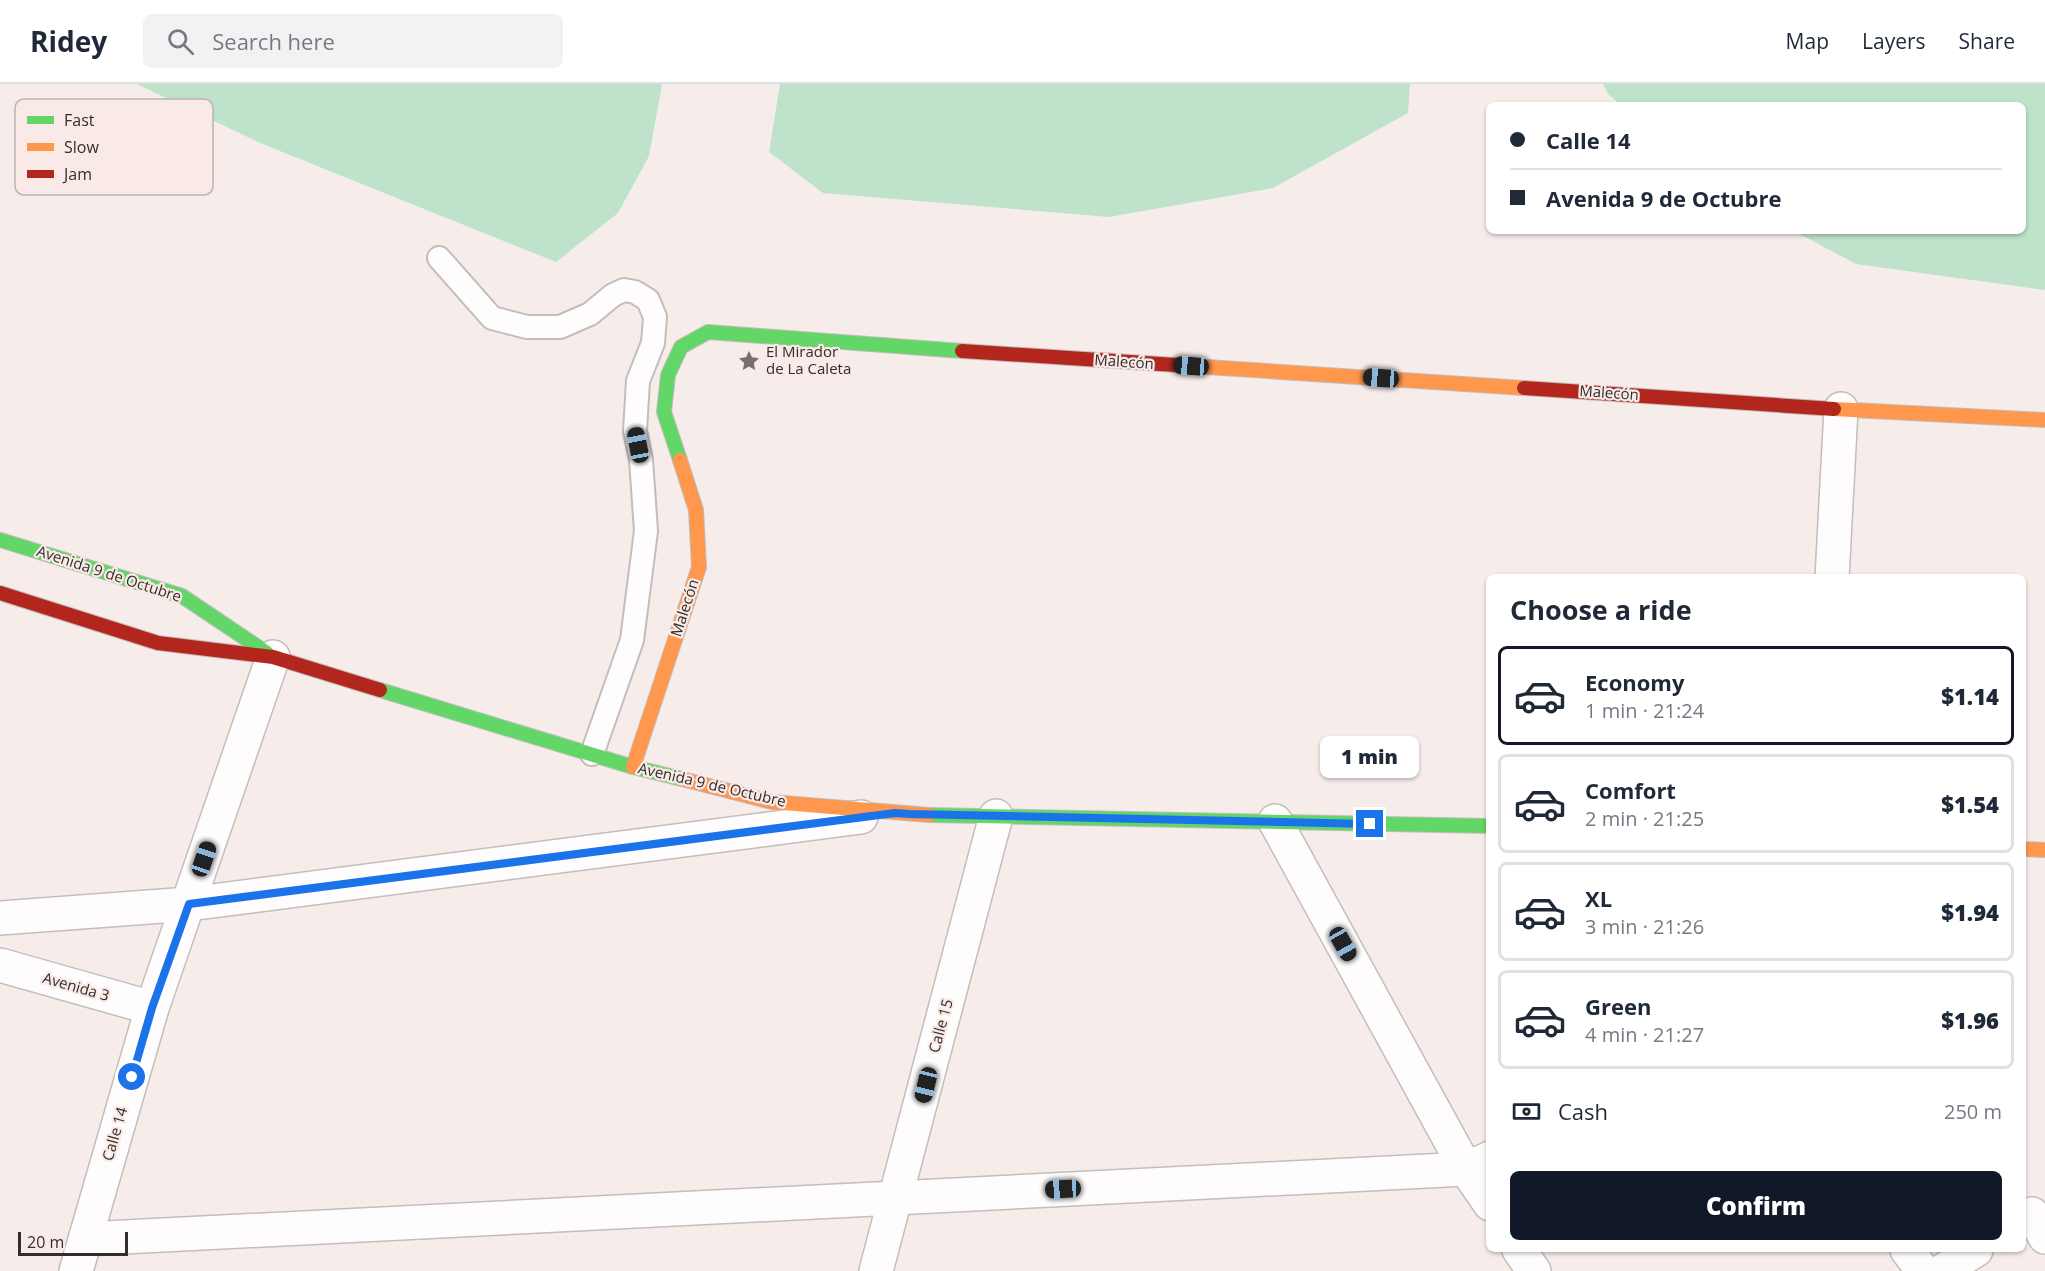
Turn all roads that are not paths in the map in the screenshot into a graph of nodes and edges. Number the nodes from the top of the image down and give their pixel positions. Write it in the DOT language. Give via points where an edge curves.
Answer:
graph roads {
  1 [pos="439,258"];
  2 [pos="1842,409"];
  3 [pos="2045,420"];
  4 [pos="0,540"];
  5 [pos="1832,574"];
  6 [pos="0,593"];
  7 [pos="273,657"];
  8 [pos="592,754"];
  9 [pos="633,767"];
  10 [pos="895,813"];
  11 [pos="996,816"];
  12 [pos="1275,821"];
  13 [pos="1486,826"];
  14 [pos="2026,849"];
  15 [pos="2045,850"];
  16 [pos="189,904"];
  17 [pos="0,918"];
  18 [pos="0,965"];
  19 [pos="152,1008"];
  20 [pos="1478,1164"];
  21 [pos="1486,1191"];
  22 [pos="897,1197"];
  23 [pos="85,1239"];
  24 [pos="1520,1252"];
  25 [pos="1909,1252"];
  26 [pos="1973,1252"];
  27 [pos="76,1271"];
  28 [pos="876,1271"];
  29 [pos="1534,1271"];
  30 [pos="1923,1271"];
  31 [pos="1942,1271"];
  1 -- 8 [label="lane" via="492,318 526,327 560,327 590,314 624,291 648,300 655,317 653,343 638,381 635,431 646,531 632,640"];
  2 -- 3 [label="main road, Malecón"];
  2 -- 5 [label="street"];
  2 -- 9 [label="main road, Malecón" via="708,332 681,347 668,375 664,412 696,510 699,567"];
  4 -- 7 [label="main road, Avenida 9 de Octubre" via="182,596"];
  6 -- 7 [label="main road, Avenida 9 de Octubre" via="158,643"];
  7 -- 8 [label="main road, Avenida 9 de Octubre"];
  7 -- 16 [label="street, Calle 14"];
  8 -- 9 [label="main road, Avenida 9 de Octubre"];
  9 -- 10 [label="main road, Avenida 9 de Octubre" via="772,802"];
  10 -- 11 [label="main road, Avenida 9 de Octubre"];
  10 -- 16 [label="street"];
  11 -- 12 [label="main road, Avenida 9 de Octubre"];
  11 -- 22 [label="street, Calle 15"];
  12 -- 13 [label="main road, Avenida 9 de Octubre"];
  12 -- 20 [label="street"];
  14 -- 15 [label="main road"];
  16 -- 17 [label="street"];
  16 -- 19 [label="street, Calle 14"];
  18 -- 19 [label="street, Avenida 3"];
  19 -- 23 [label="street, Calle 14"];
  20 -- 21 [label="street"];
  20 -- 22 [label="street"];
  22 -- 23 [label="street"];
  22 -- 28 [label="street, Calle 15"];
  23 -- 27 [label="street, Calle 14"];
  24 -- 29 [label="street"];
  25 -- 30 [label="street"];
  26 -- 31 [label="street"];
}
